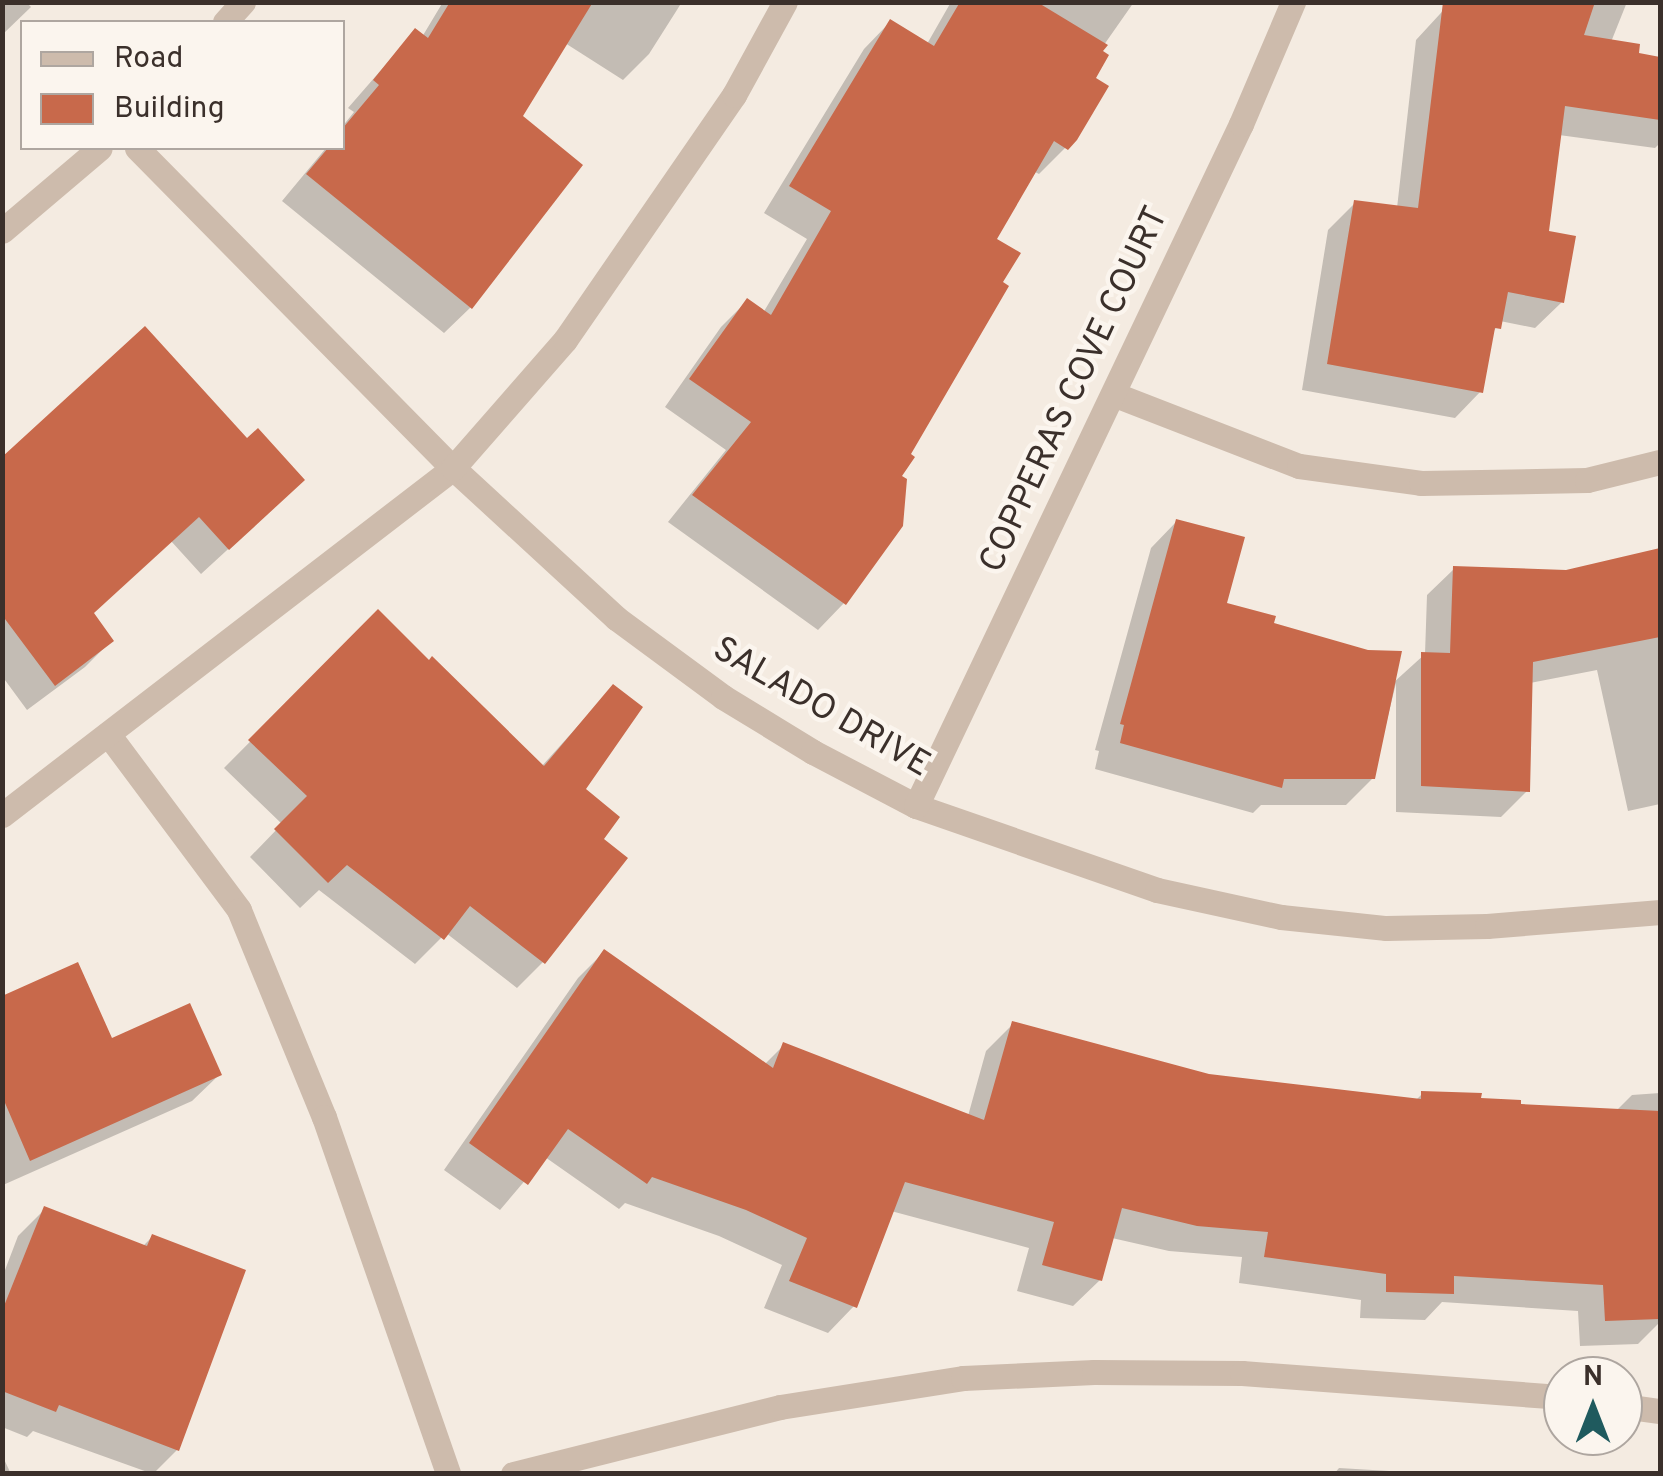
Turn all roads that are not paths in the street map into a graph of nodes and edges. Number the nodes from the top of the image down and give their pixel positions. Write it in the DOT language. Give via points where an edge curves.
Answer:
graph roads {
  1 [pos="785,2"];
  2 [pos="1293,2"];
  3 [pos="98,150"];
  4 [pos="140,150"];
  5 [pos="2,230"];
  6 [pos="1113,394"];
  7 [pos="1660,462"];
  8 [pos="453,468"];
  9 [pos="108,734"];
  10 [pos="916,806"];
  11 [pos="2,815"];
  12 [pos="1660,912"];
  13 [pos="1543,1396"];
  14 [pos="448,1474"];
  15 [pos="513,1474"];
  1 -- 8 [label="street" via="734,96 564,340"];
  2 -- 6 [label="street, COPPERAS COVE COURT"];
  3 -- 5 [label="street"];
  4 -- 8 [label="street, SALADO DRIVE"];
  6 -- 7 [label="street" via="1299,466 1421,483 1586,480"];
  6 -- 10 [label="street, COPPERAS COVE COURT"];
  8 -- 9 [label="street"];
  8 -- 10 [label="street, SALADO DRIVE" via="616,618 707,686"];
  9 -- 11 [label="street"];
  9 -- 14 [label="street" via="239,910 324,1116"];
  10 -- 12 [label="street, SALADO DRIVE" via="1157,890 1280,916 1386,928"];
  13 -- 15 [label="street" via="1242,1373 962,1378 780,1407"];
}
